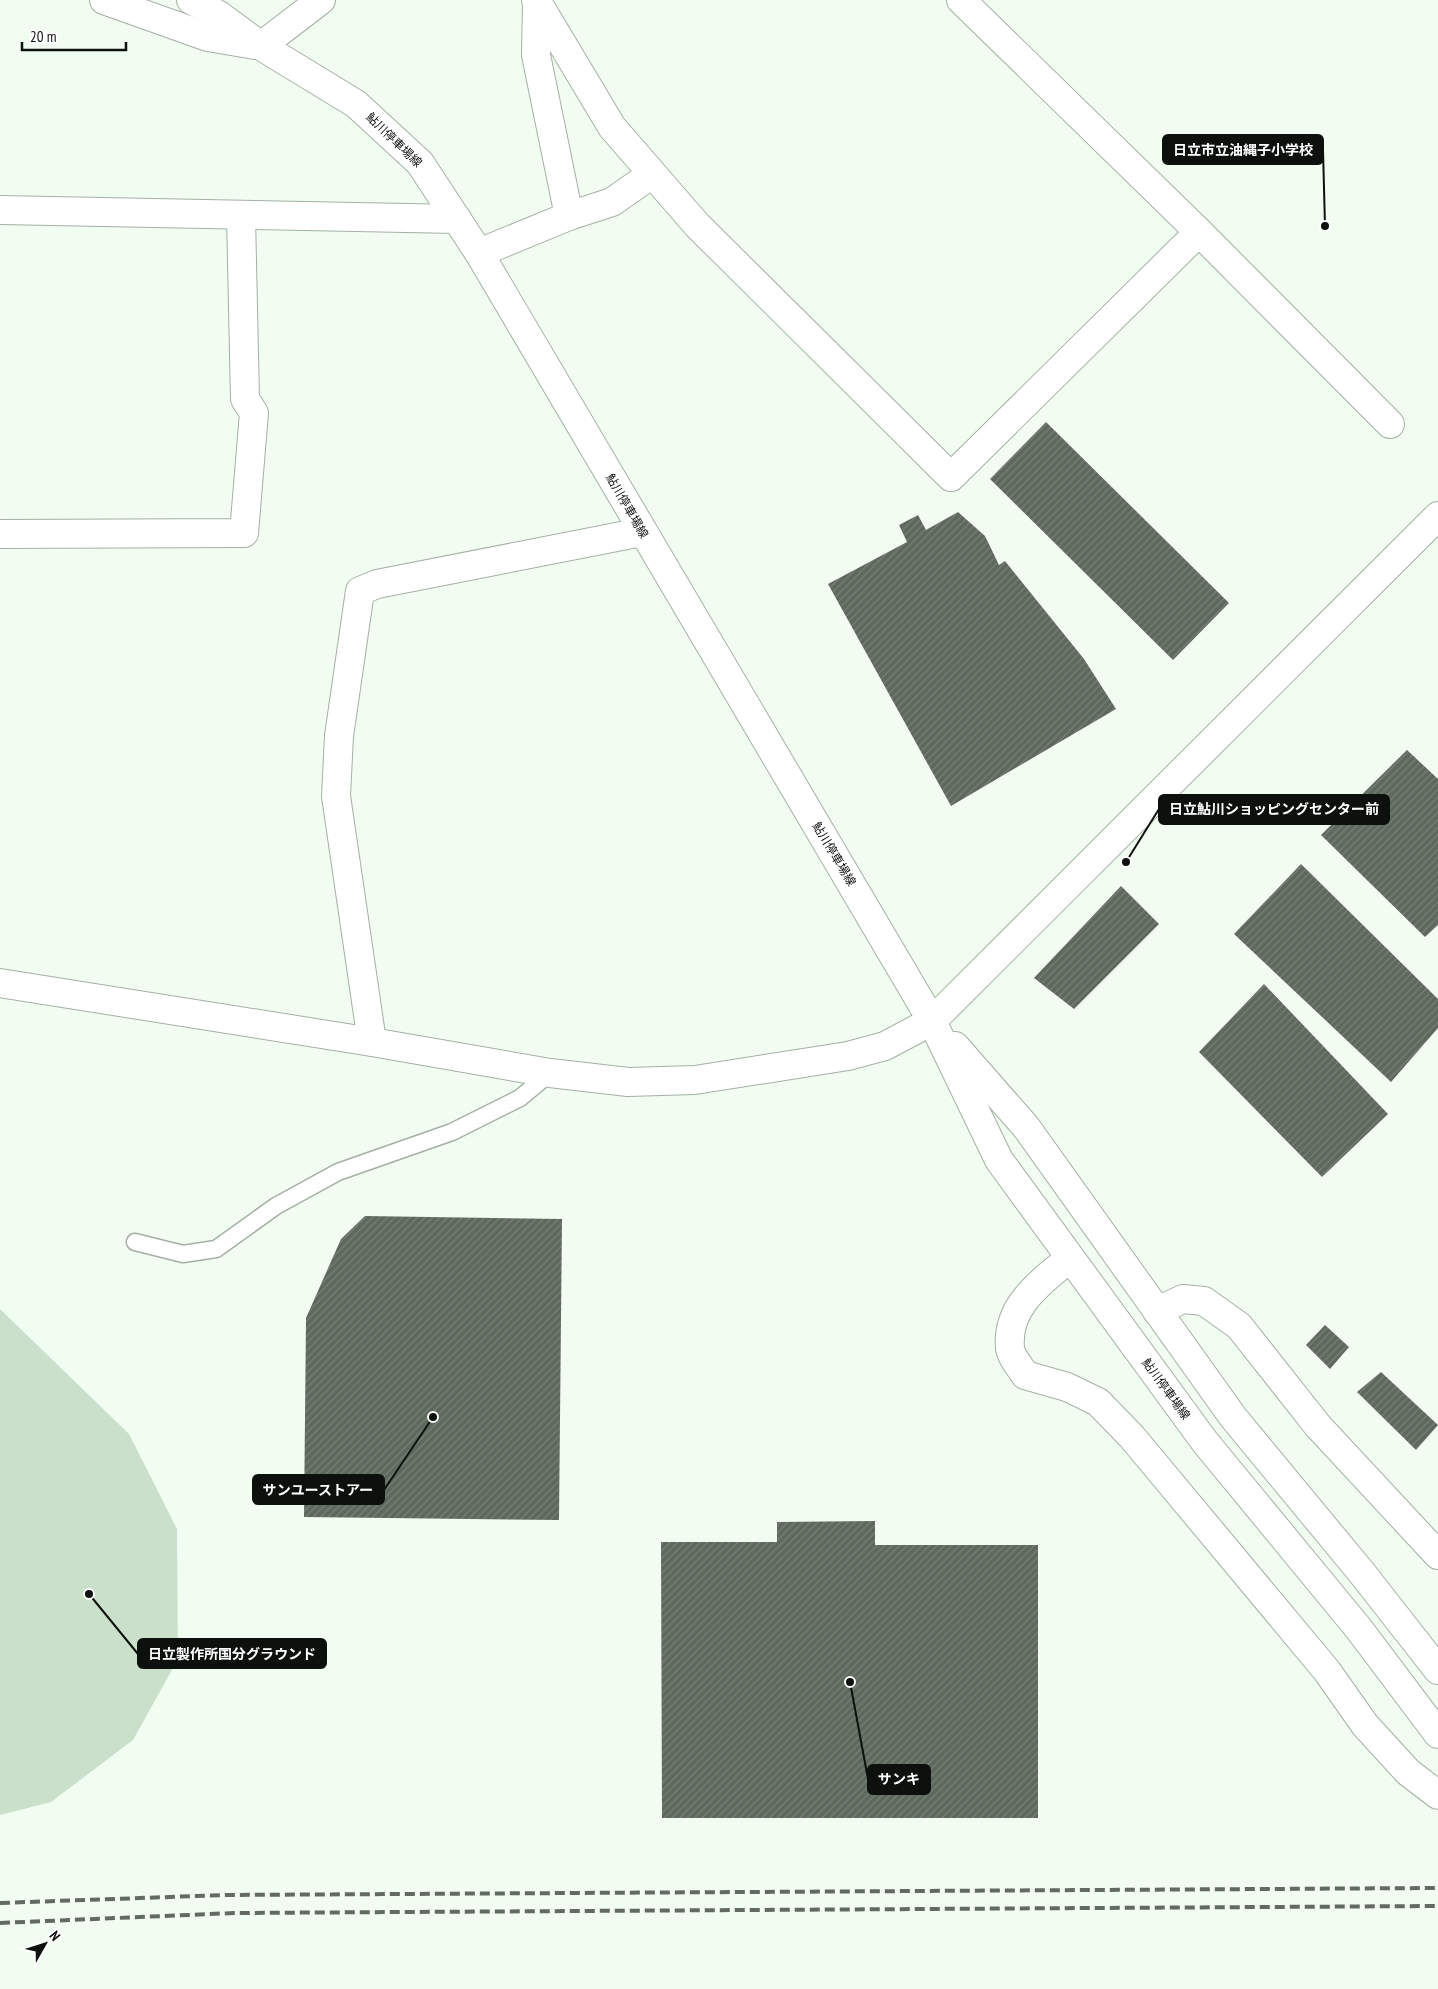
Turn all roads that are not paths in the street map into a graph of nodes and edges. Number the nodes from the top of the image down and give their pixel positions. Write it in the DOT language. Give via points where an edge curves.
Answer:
graph roads {
  1 [pos="104,0"];
  2 [pos="191,0"];
  3 [pos="321,0"];
  4 [pos="961,0"];
  5 [pos="536,1"];
  6 [pos="262,46"];
  7 [pos="652,174"];
  8 [pos="0,210"];
  9 [pos="241,216"];
  10 [pos="569,216"];
  11 [pos="457,219"];
  12 [pos="1199,232"];
  13 [pos="479,253"];
  14 [pos="1390,424"];
  15 [pos="1438,516"];
  16 [pos="642,532"];
  17 [pos="0,534"];
  18 [pos="0,983"];
  19 [pos="932,1020"];
  20 [pos="372,1042"];
  21 [pos="550,1073"];
  22 [pos="135,1242"];
  23 [pos="1070,1258"];
  24 [pos="1157,1311"];
  25 [pos="1438,1555"];
  26 [pos="1438,1670"];
  27 [pos="1438,1734"];
  28 [pos="1438,1795"];
  1 -- 6 [label="street, 鮎川停車場線" via="208,37"];
  2 -- 6 [label="street, 鮎川停車場線" via="219,15"];
  3 -- 6 [label="street"];
  4 -- 12 [label="street"];
  5 -- 7 [label="street" via="612,127"];
  5 -- 10 [label="street" via="536,54"];
  6 -- 11 [label="street, 鮎川停車場線" via="356,104 420,163"];
  7 -- 10 [label="street" via="612,202"];
  7 -- 12 [label="street" via="697,225 951,477"];
  8 -- 9 [label="street"];
  9 -- 11 [label="street"];
  9 -- 17 [label="street" via="245,398 254,413 244,533"];
  10 -- 13 [label="street"];
  11 -- 13 [label="street, 鮎川停車場線"];
  12 -- 14 [label="street"];
  13 -- 16 [label="street, 鮎川停車場線"];
  15 -- 19 [label="street"];
  16 -- 19 [label="street, 鮎川停車場線"];
  16 -- 20 [label="street" via="377,584 360,591 339,736 336,796"];
  18 -- 20 [label="street"];
  19 -- 21 [label="street" via="885,1046 848,1056 695,1080 628,1082"];
  19 -- 23 [label="street, 鮎川停車場線" via="999,1160"];
  19 -- 24 [label="street, 鮎川停車場線" via="1026,1127"];
  20 -- 21 [label="street"];
  21 -- 22 [label="lane" via="520,1098 452,1132 338,1172 276,1206 216,1249 183,1254"];
  23 -- 27 [label="street, 鮎川停車場線" via="1205,1442 1359,1629"];
  23 -- 28 [label="street" via="1030,1292 1013,1321 1010,1350 1025,1375 1067,1387 1098,1402 1132,1437 1328,1671 1365,1725 1408,1772"];
  24 -- 25 [label="street" via="1183,1299 1204,1301 1240,1326 1318,1426"];
  24 -- 26 [label="street, 鮎川停車場線" via="1233,1417"];
}
